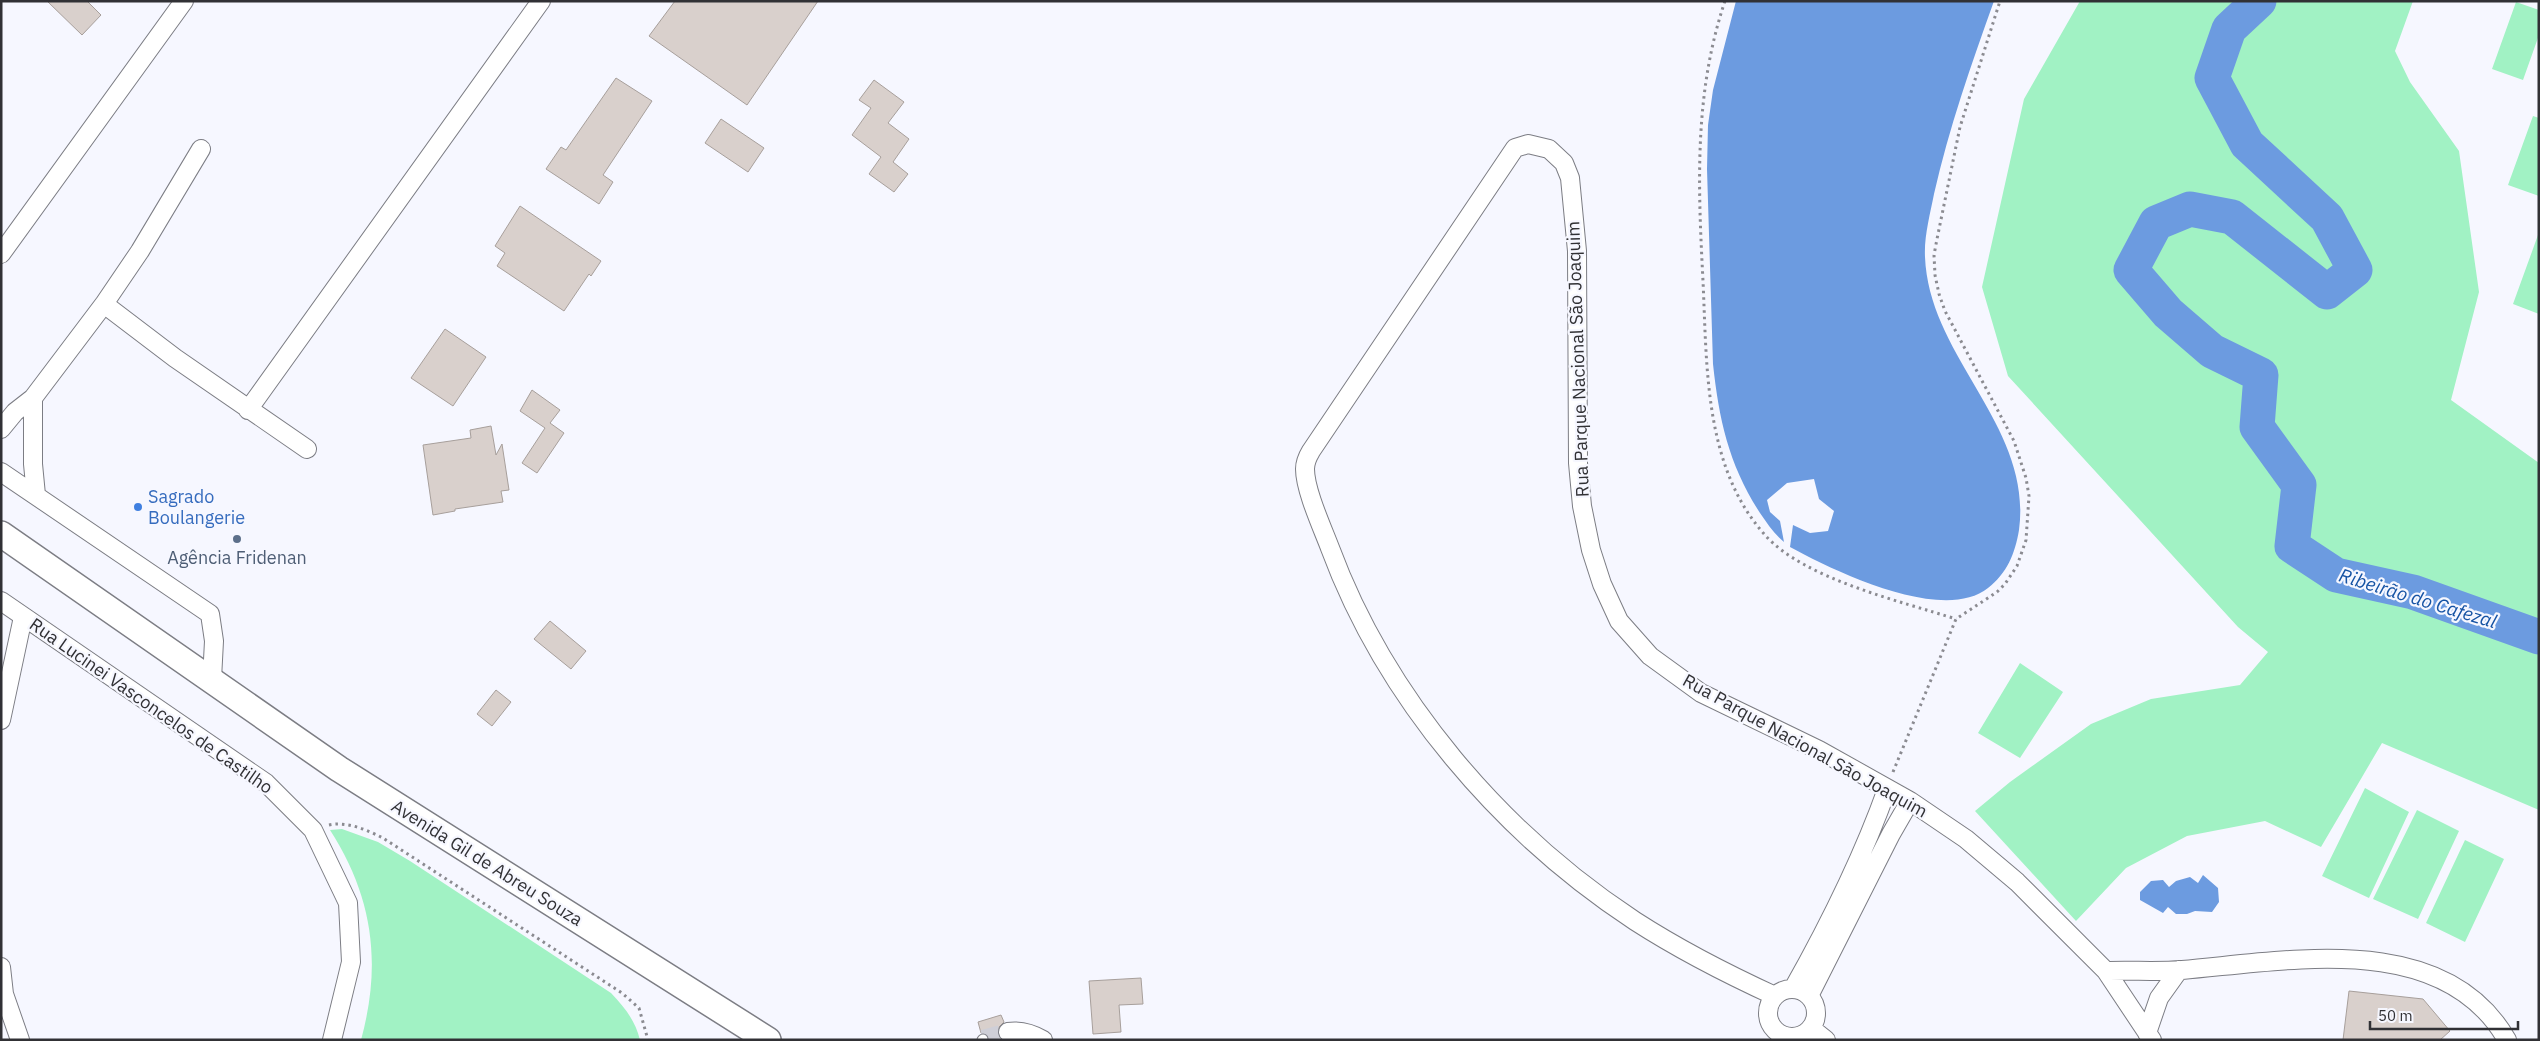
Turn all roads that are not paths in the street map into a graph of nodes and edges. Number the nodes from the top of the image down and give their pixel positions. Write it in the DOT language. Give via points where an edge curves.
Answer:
graph roads {
  1 [pos="184,1"];
  2 [pos="541,1"];
  3 [pos="201,149"];
  4 [pos="1,254"];
  5 [pos="104,304"];
  6 [pos="33,398"];
  7 [pos="248,410"];
  8 [pos="1,429"];
  9 [pos="307,449"];
  10 [pos="1,472"];
  11 [pos="36,495"];
  12 [pos="1,534"];
  13 [pos="1,601"];
  14 [pos="23,616"];
  15 [pos="212,679"];
  16 [pos="1,720"];
  17 [pos="1887,789"];
  18 [pos="1910,801"];
  19 [pos="1,967"];
  20 [pos="2179,970"];
  21 [pos="2106,971"];
  22 [pos="1800,993"];
  23 [pos="1775,996"];
  24 [pos="1811,1028"];
  25 [pos="1008,1032"];
  26 [pos="1774,1035"];
  27 [pos="2149,1036"];
  28 [pos="20,1040"];
  29 [pos="332,1040"];
  30 [pos="768,1040"];
  31 [pos="1043,1040"];
  32 [pos="1826,1040"];
  33 [pos="2508,1040"];
  1 -- 4 [label="street"];
  2 -- 7 [label="street"];
  3 -- 5 [label="street" via="140,252"];
  5 -- 6 [label="street"];
  5 -- 7 [label="street"];
  6 -- 8 [label="street"];
  6 -- 11 [label="street"];
  7 -- 9 [label="street"];
  10 -- 11 [label="street"];
  11 -- 15 [label="street" via="210,614 214,641"];
  12 -- 15 [label="street, Avenida Gil de Abreu Souza"];
  13 -- 14 [label="street, Rua Lucinei Vasconcelos de Castilho"];
  14 -- 16 [label="street"];
  14 -- 29 [label="street, Rua Lucinei Vasconcelos de Castilho" via="266,783 313,830 348,904 351,962"];
  15 -- 30 [label="street, Avenida Gil de Abreu Souza" via="339,769"];
  17 -- 18 [label="street, Rua Parque Nacional São Joaquim"];
  17 -- 22 [label="street"];
  17 -- 23 [label="street, Rua Parque Nacional São Joaquim" via="1819,750 1701,693 1650,656 1619,621 1590,550 1582,506 1578,463 1577,251 1570,178 1564,163 1549,149 1528,144 1515,148 1311,451 1305,469 1316,510 1352,600 1403,692 1473,780 1517,826 1567,870 1634,921 1713,966"];
  18 -- 21 [label="street, Rua Parque Nacional São Joaquim" via="1966,839 2017,882"];
  18 -- 22 [label="street"];
  19 -- 28 [label="street" via="4,994"];
  20 -- 21 [label="street"];
  20 -- 27 [label="street" via="2159,998"];
  20 -- 33 [label="street" via="2323,960 2416,968 2447,980 2472,997 2499,1025"];
  21 -- 27 [label="street, Rua Parque Nacional São Joaquim"];
  22 -- 23 [label="street" via="1782,991"];
  22 -- 24 [label="street" via="1816,1013"];
  23 -- 26 [label="street" via="1768,1010"];
  24 -- 26 [label="street" via="1798,1037"];
  24 -- 32 [label="street"];
  25 -- 31 [label="street" via="1018,1030"];
}
